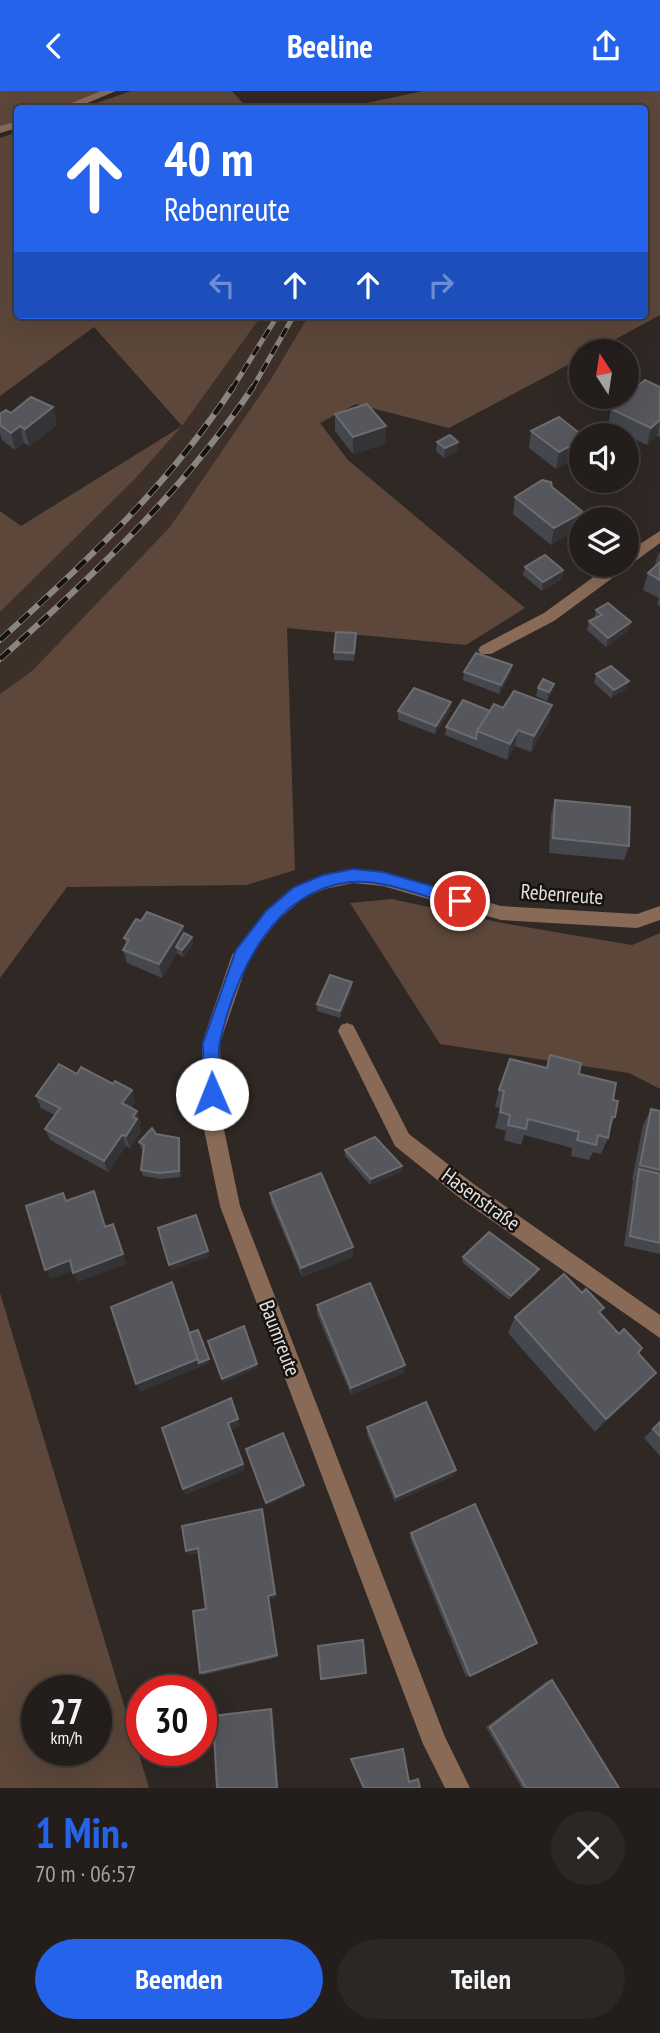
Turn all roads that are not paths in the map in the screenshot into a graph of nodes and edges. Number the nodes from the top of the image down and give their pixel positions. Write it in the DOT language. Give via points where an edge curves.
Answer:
graph roads {
  1 [pos="111,91"];
  2 [pos="73,105"];
  3 [pos="660,536"];
  4 [pos="639,551"];
  5 [pos="604,577"];
  6 [pos="486,650"];
  7 [pos="299,892"];
  8 [pos="660,913"];
  9 [pos="347,1031"];
  10 [pos="660,1328"];
  11 [pos="458,1788"];
  1 -- 2 [label="street"];
  3 -- 4 [label="street"];
  5 -- 6 [label="street" via="549,617"];
  7 -- 8 [label="street, Rebenreute" via="353,876 383,879 500,913 638,921"];
  7 -- 11 [label="street, Baumreute" via="272,915 242,955 211,1043 212,1120 230,1206 435,1744"];
  9 -- 10 [label="street, Hasenstraße" via="402,1140"];
}
